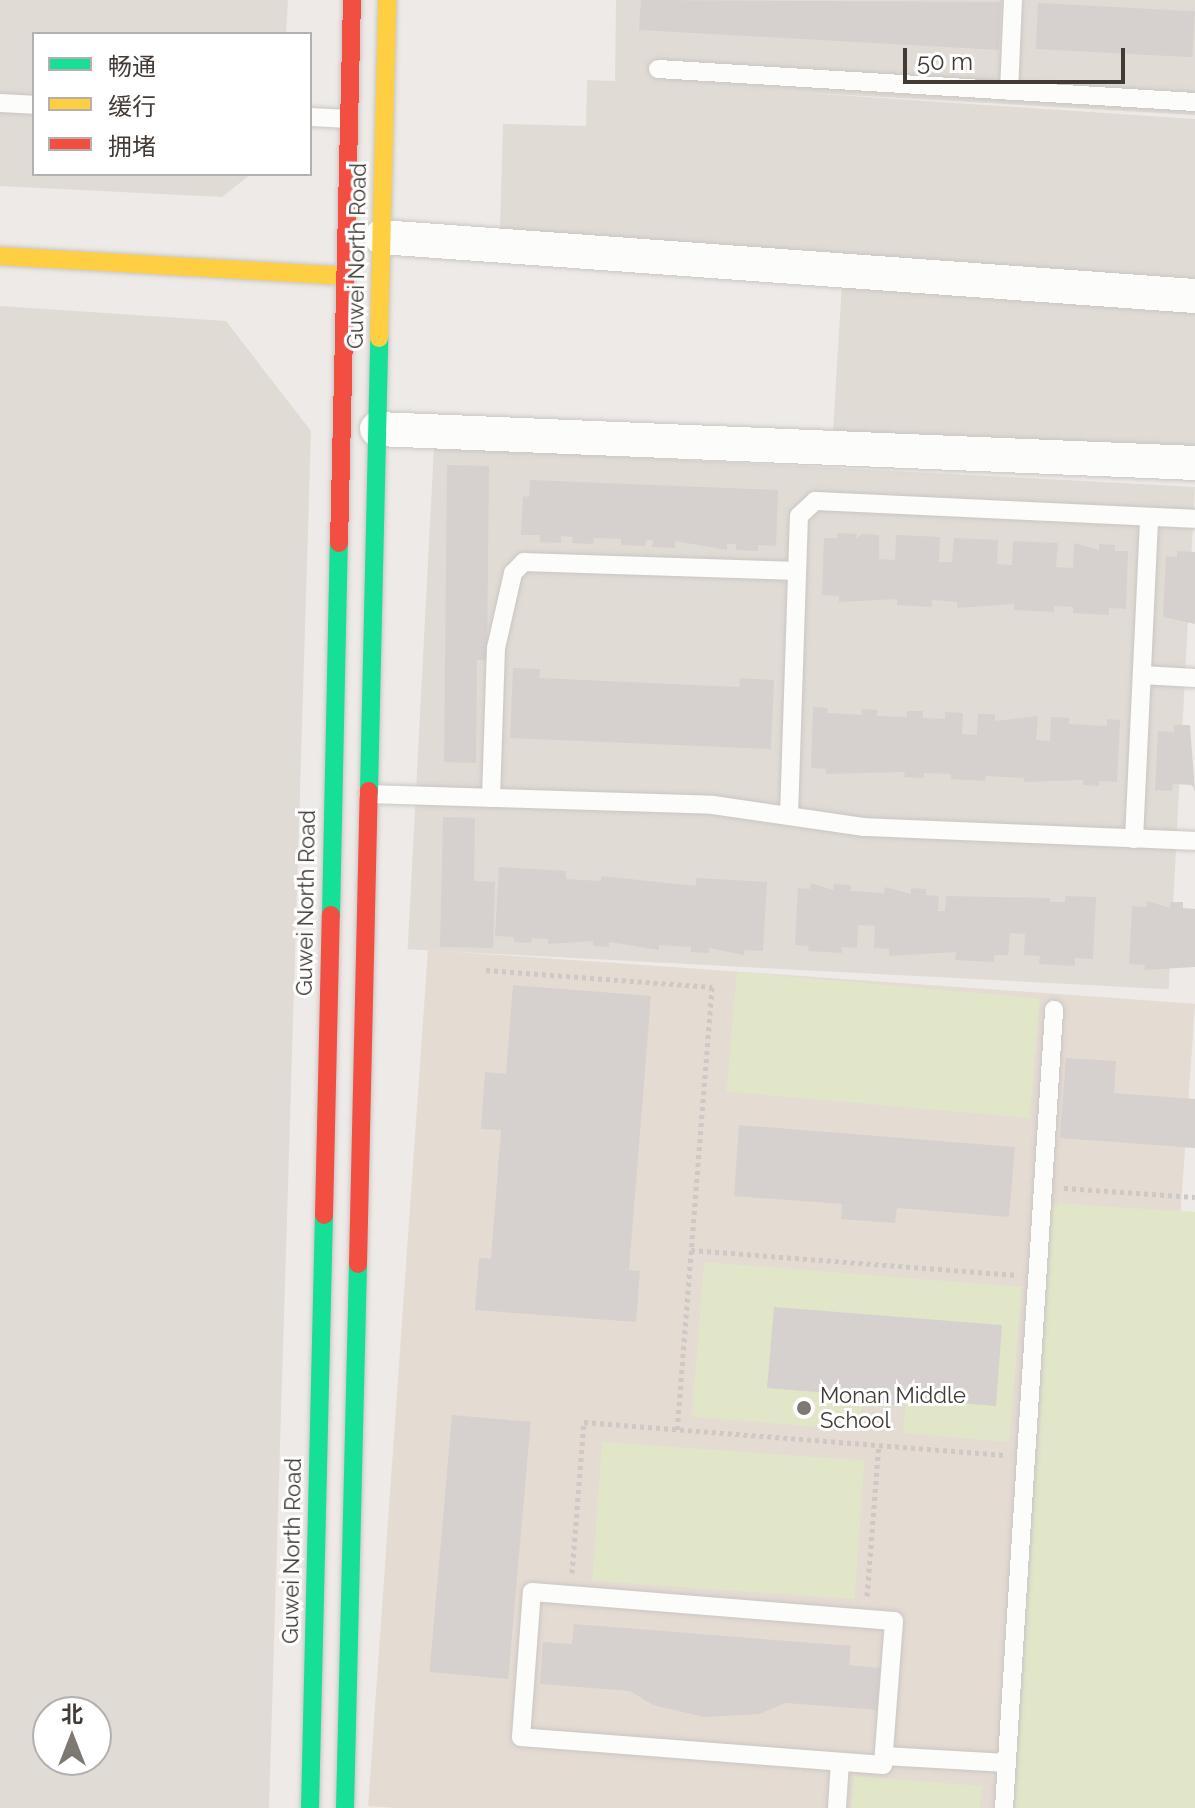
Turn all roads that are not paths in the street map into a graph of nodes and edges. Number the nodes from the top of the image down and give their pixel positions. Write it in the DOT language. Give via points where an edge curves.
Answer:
graph roads {
  1 [pos="352,0"];
  2 [pos="387,0"];
  3 [pos="1013,0"];
  4 [pos="658,69"];
  5 [pos="1009,91"];
  6 [pos="1195,102"];
  7 [pos="0,103"];
  8 [pos="32,105"];
  9 [pos="312,117"];
  10 [pos="349,119"];
  11 [pos="381,237"];
  12 [pos="0,256"];
  13 [pos="345,276"];
  14 [pos="1195,296"];
  15 [pos="377,429"];
  16 [pos="1195,463"];
  17 [pos="1149,517"];
  18 [pos="1195,519"];
  19 [pos="797,571"];
  20 [pos="1142,675"];
  21 [pos="1195,678"];
  22 [pos="368,794"];
  23 [pos="491,798"];
  24 [pos="789,816"];
  25 [pos="1134,839"];
  26 [pos="1195,841"];
  27 [pos="1054,1010"];
  28 [pos="884,1756"];
  29 [pos="840,1762"];
  30 [pos="1007,1763"];
  31 [pos="310,1808"];
  32 [pos="345,1808"];
  33 [pos="837,1808"];
  34 [pos="1004,1808"];
  1 -- 10 [label="main road, Guwei North Road"];
  2 -- 11 [label="main road, Guwei North Road"];
  3 -- 5 [label="lane"];
  4 -- 5 [label="lane"];
  5 -- 6 [label="lane"];
  7 -- 8 [label="lane"];
  9 -- 10 [label="lane"];
  10 -- 13 [label="main road, Guwei North Road"];
  11 -- 14 [label="street"];
  11 -- 15 [label="main road, Guwei North Road"];
  12 -- 13 [label="main road"];
  13 -- 31 [label="main road, Guwei North Road"];
  15 -- 16 [label="street"];
  15 -- 22 [label="main road, Guwei North Road"];
  17 -- 18 [label="lane"];
  17 -- 19 [label="lane" via="815,501 799,516"];
  17 -- 20 [label="lane"];
  19 -- 23 [label="lane" via="524,562 513,573 496,648"];
  19 -- 24 [label="lane"];
  20 -- 21 [label="lane"];
  20 -- 25 [label="lane"];
  22 -- 23 [label="lane"];
  22 -- 32 [label="main road, Guwei North Road"];
  23 -- 24 [label="lane" via="713,805"];
  24 -- 25 [label="lane" via="864,827"];
  25 -- 26 [label="lane"];
  27 -- 30 [label="lane"];
  28 -- 29 [label="lane" via="883,1765"];
  28 -- 29 [label="lane" via="894,1621 532,1592 521,1737"];
  28 -- 30 [label="lane"];
  29 -- 33 [label="lane"];
  30 -- 34 [label="lane"];
}
